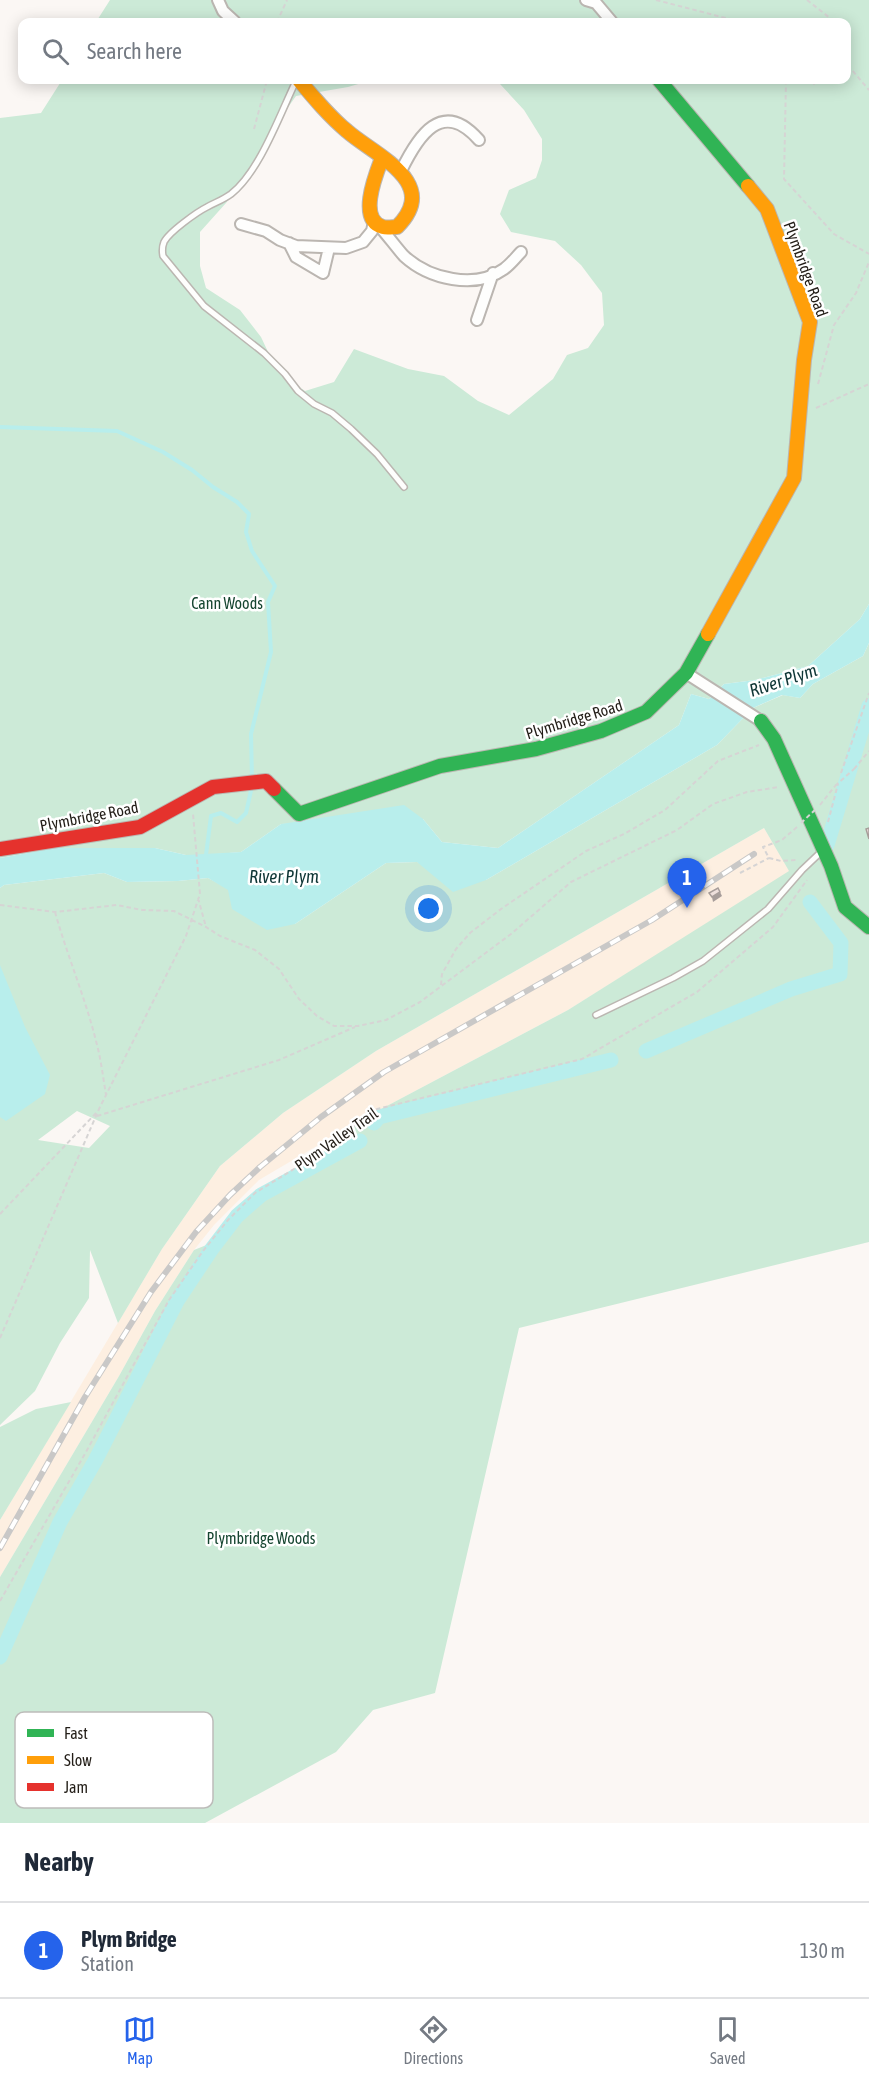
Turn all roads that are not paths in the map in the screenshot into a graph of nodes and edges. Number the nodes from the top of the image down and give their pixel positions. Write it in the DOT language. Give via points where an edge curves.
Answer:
graph roads {
  1 [pos="218,0"];
  2 [pos="586,0"];
  3 [pos="231,18"];
  4 [pos="609,18"];
  5 [pos="296,84"];
  6 [pos="302,84"];
  7 [pos="662,84"];
  8 [pos="478,140"];
  9 [pos="382,158"];
  10 [pos="402,171"];
  11 [pos="241,224"];
  12 [pos="377,224"];
  13 [pos="289,243"];
  14 [pos="329,248"];
  15 [pos="521,252"];
  16 [pos="493,273"];
  17 [pos="477,320"];
  18 [pos="404,487"];
  19 [pos="686,673"];
  20 [pos="761,721"];
  21 [pos="0,849"];
  22 [pos="823,849"];
  23 [pos="869,927"];
  24 [pos="596,1015"];
  1 -- 3 [label="street"];
  2 -- 4 [label="street" via="596,3"];
  5 -- 18 [label="lane" via="248,174 234,192 206,207 171,234 164,242 163,256 204,306 264,352 298,391 351,429"];
  6 -- 9 [label="street" via="354,137"];
  7 -- 19 [label="street, Plymbridge Road" via="766,209 810,322 794,478"];
  8 -- 10 [label="street" via="470,129 456,122 433,125 411,150"];
  9 -- 10 [label="street"];
  9 -- 12 [label="street" via="370,197 369,211"];
  10 -- 12 [label="street" via="411,194 405,220 396,227"];
  11 -- 13 [label="street"];
  12 -- 14 [label="street" via="363,242"];
  12 -- 16 [label="street" via="405,256 431,274 455,280"];
  13 -- 14 [label="street"];
  13 -- 14 [label="street" via="296,257 323,273"];
  15 -- 16 [label="street" via="504,270"];
  16 -- 17 [label="street"];
  19 -- 20 [label="street"];
  19 -- 21 [label="street, Plymbridge Road" via="659,692 646,712 601,730 536,749 440,766 299,814 266,781 213,787 140,827"];
  20 -- 22 [label="street" via="774,739"];
  22 -- 23 [label="street" via="845,907"];
  22 -- 24 [label="lane" via="768,909 703,961"];
}
